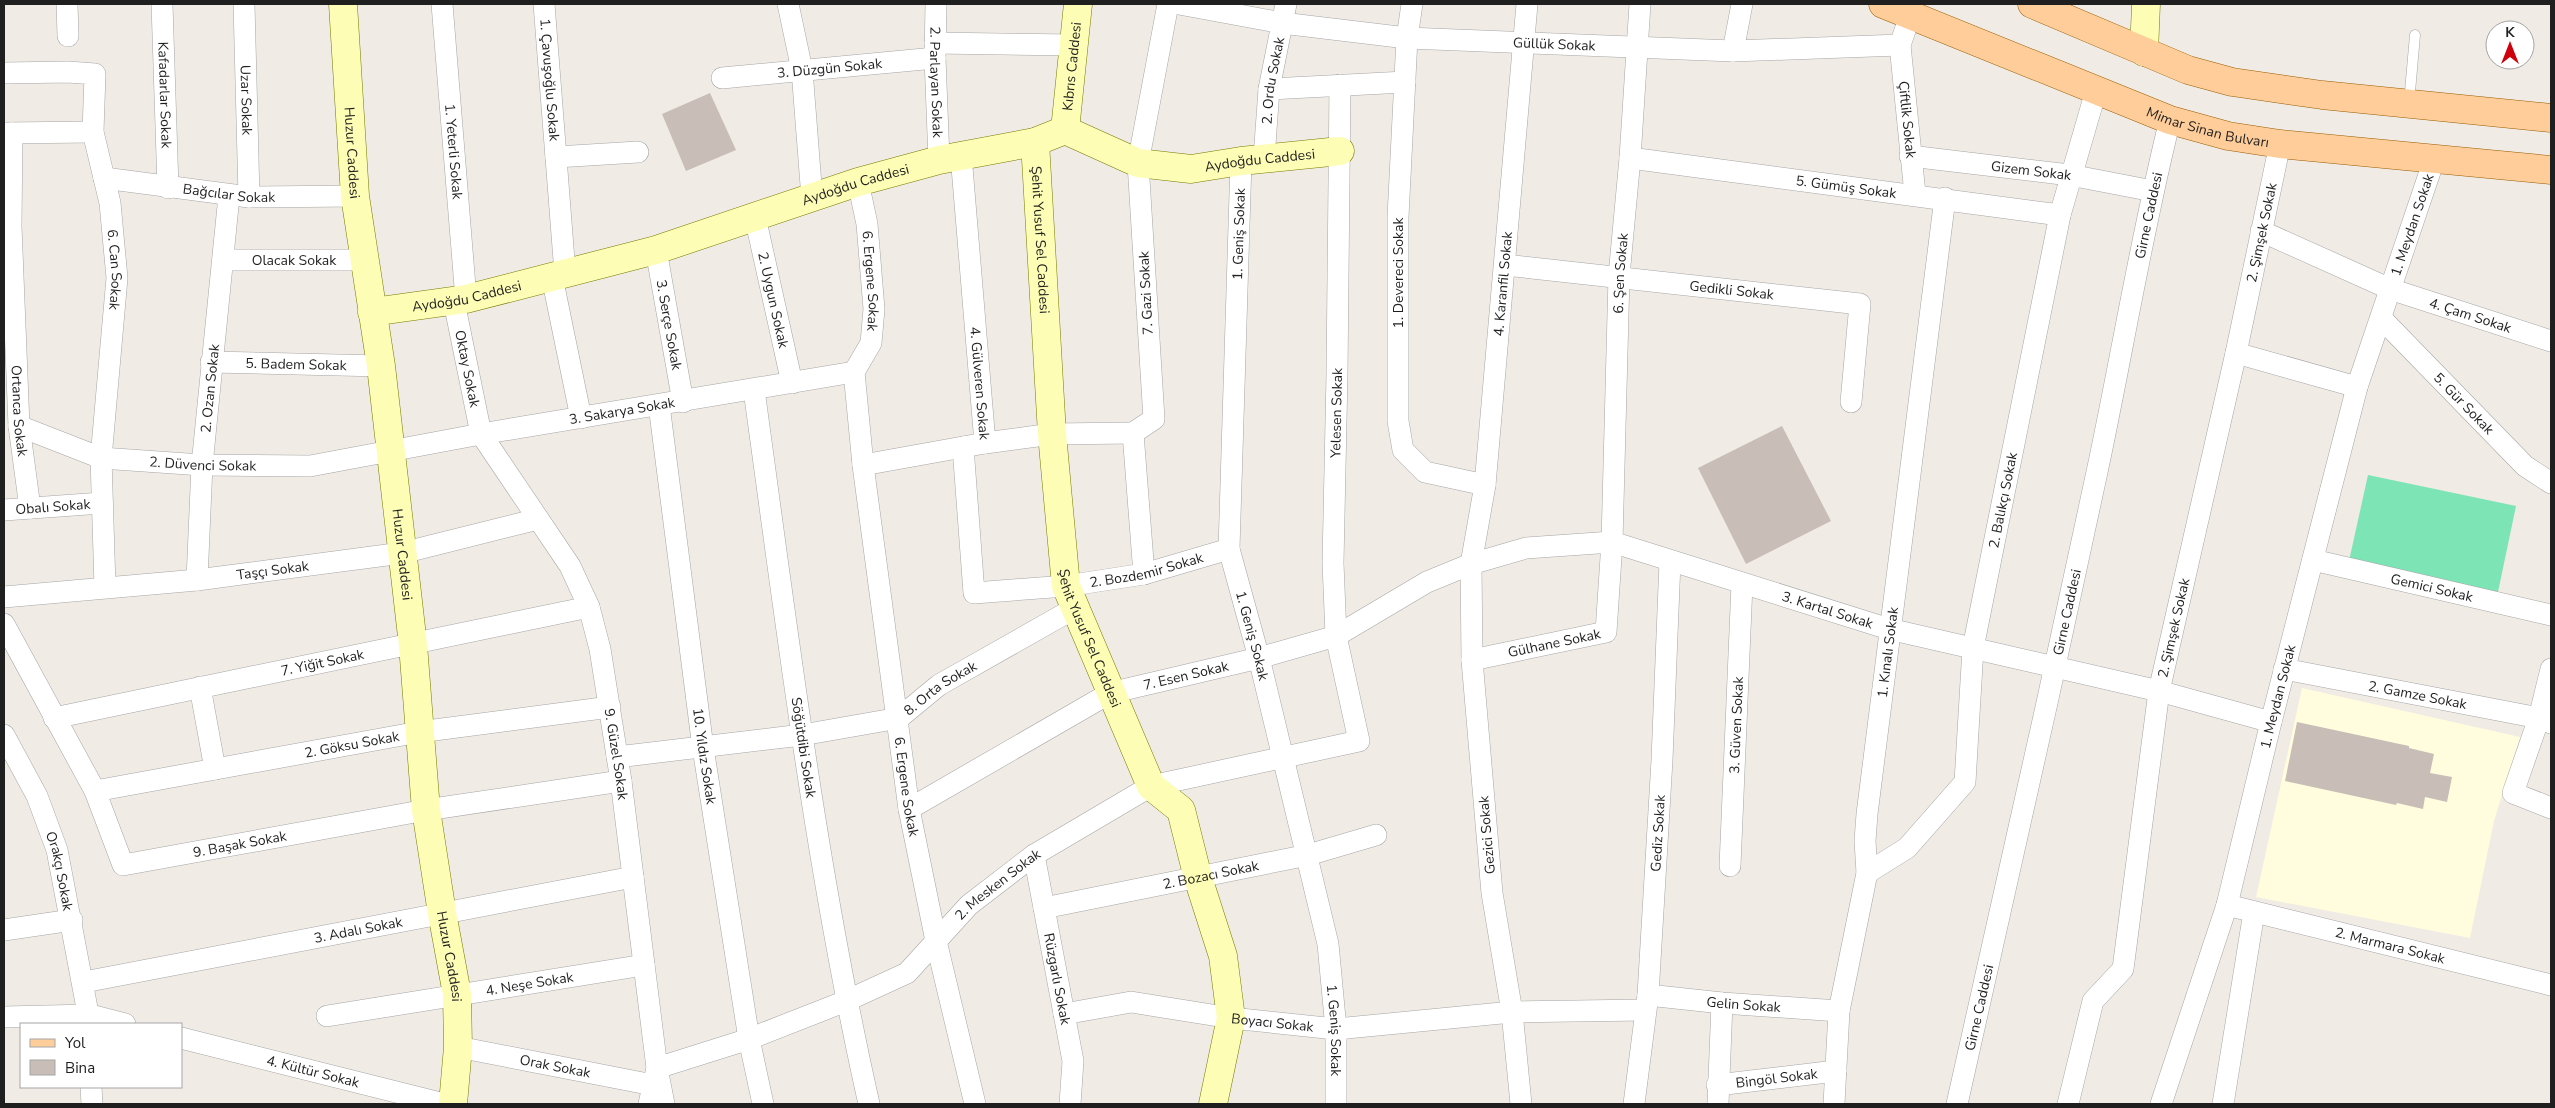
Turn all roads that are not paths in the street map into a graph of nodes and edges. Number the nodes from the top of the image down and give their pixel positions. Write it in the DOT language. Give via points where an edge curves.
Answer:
graph roads {
  1 [pos="67,4"];
  2 [pos="162,4"];
  3 [pos="244,4"];
  4 [pos="344,4"];
  5 [pos="442,4"];
  6 [pos="544,4"];
  7 [pos="788,4"];
  8 [pos="936,4"];
  9 [pos="1078,4"];
  10 [pos="1168,4"];
  11 [pos="1179,4"];
  12 [pos="1412,4"];
  13 [pos="1528,4"];
  14 [pos="1640,4"];
  15 [pos="1742,4"];
  16 [pos="1883,4"];
  17 [pos="2032,4"];
  18 [pos="2146,4"];
  19 [pos="1284,14"];
  20 [pos="1910,16"];
  21 [pos="2415,35"];
  22 [pos="68,36"];
  23 [pos="1407,38"];
  24 [pos="1523,43"];
  25 [pos="1075,45"];
  26 [pos="1900,45"];
  27 [pos="1636,49"];
  28 [pos="935,51"];
  29 [pos="1733,51"];
  30 [pos="2144,52"];
  31 [pos="802,70"];
  32 [pos="4,73"];
  33 [pos="722,78"];
  34 [pos="1405,82"];
  35 [pos="1340,84"];
  36 [pos="1269,89"];
  37 [pos="2096,91"];
  38 [pos="2410,104"];
  39 [pos="2551,118"];
  40 [pos="2170,120"];
  41 [pos="1065,130"];
  42 [pos="93,132"];
  43 [pos="8,133"];
  44 [pos="1035,142"];
  45 [pos="2280,144"];
  46 [pos="1340,151"];
  47 [pos="638,152"];
  48 [pos="1910,156"];
  49 [pos="556,157"];
  50 [pos="950,158"];
  51 [pos="1630,158"];
  52 [pos="1252,160"];
  53 [pos="2434,160"];
  54 [pos="1138,163"];
  55 [pos="2551,170"];
  56 [pos="2070,175"];
  57 [pos="104,178"];
  58 [pos="858,182"];
  59 [pos="168,188"];
  60 [pos="2153,191"];
  61 [pos="1915,194"];
  62 [pos="355,196"];
  63 [pos="239,197"];
  64 [pos="812,198"];
  65 [pos="1944,198"];
  66 [pos="2060,215"];
  67 [pos="755,217"];
  68 [pos="7,226"];
  69 [pos="2261,231"];
  70 [pos="656,250"];
  71 [pos="224,260"];
  72 [pos="364,260"];
  73 [pos="1505,265"];
  74 [pos="558,275"];
  75 [pos="1619,276"];
  76 [pos="2390,289"];
  77 [pos="460,300"];
  78 [pos="372,312"];
  79 [pos="2381,318"];
  80 [pos="2551,341"];
  81 [pos="2236,353"];
  82 [pos="211,362"];
  83 [pos="381,366"];
  84 [pos="854,372"];
  85 [pos="792,383"];
  86 [pos="2357,387"];
  87 [pos="754,390"];
  88 [pos="683,402"];
  89 [pos="1851,402"];
  90 [pos="659,405"];
  91 [pos="581,418"];
  92 [pos="19,426"];
  93 [pos="1132,433"];
  94 [pos="481,434"];
  95 [pos="1052,434"];
  96 [pos="985,443"];
  97 [pos="963,447"];
  98 [pos="391,452"];
  99 [pos="102,458"];
  100 [pos="202,465"];
  101 [pos="863,465"];
  102 [pos="2551,483"];
  103 [pos="1485,485"];
  104 [pos="102,503"];
  105 [pos="30,508"];
  106 [pos="4,510"];
  107 [pos="538,519"];
  108 [pos="1612,542"];
  109 [pos="1229,549"];
  110 [pos="402,553"];
  111 [pos="2313,560"];
  112 [pos="1670,561"];
  113 [pos="1471,564"];
  114 [pos="1144,574"];
  115 [pos="197,580"];
  116 [pos="1742,584"];
  117 [pos="105,587"];
  118 [pos="974,593"];
  119 [pos="4,597"];
  120 [pos="1070,597"];
  121 [pos="589,607"];
  122 [pos="2551,615"];
  123 [pos="4,624"];
  124 [pos="1889,628"];
  125 [pos="1336,636"];
  126 [pos="413,645"];
  127 [pos="1973,648"];
  128 [pos="1259,658"];
  129 [pos="1472,660"];
  130 [pos="2055,668"];
  131 [pos="2284,669"];
  132 [pos="2551,669"];
  133 [pos="200,687"];
  134 [pos="2159,691"];
  135 [pos="1110,693"];
  136 [pos="610,707"];
  137 [pos="54,718"];
  138 [pos="898,718"];
  139 [pos="2545,720"];
  140 [pos="2271,722"];
  141 [pos="419,732"];
  142 [pos="802,735"];
  143 [pos="5,740"];
  144 [pos="1359,741"];
  145 [pos="703,748"];
  146 [pos="617,757"];
  147 [pos="1282,757"];
  148 [pos="215,769"];
  149 [pos="621,782"];
  150 [pos="1150,786"];
  151 [pos="94,791"];
  152 [pos="2551,808"];
  153 [pos="909,809"];
  154 [pos="426,810"];
  155 [pos="1376,835"];
  156 [pos="1034,855"];
  157 [pos="1308,855"];
  158 [pos="1730,866"];
  159 [pos="1868,872"];
  160 [pos="633,877"];
  161 [pos="1198,878"];
  162 [pos="2227,906"];
  163 [pos="1044,908"];
  164 [pos="2254,912"];
  165 [pos="442,913"];
  166 [pos="72,920"];
  167 [pos="4,930"];
  168 [pos="936,941"];
  169 [pos="644,966"];
  170 [pos="84,982"];
  171 [pos="2551,985"];
  172 [pos="457,994"];
  173 [pos="846,1001"];
  174 [pos="1646,1002"];
  175 [pos="1722,1003"];
  176 [pos="1840,1011"];
  177 [pos="1512,1012"];
  178 [pos="1064,1014"];
  179 [pos="327,1016"];
  180 [pos="4,1018"];
  181 [pos="1231,1018"];
  182 [pos="90,1020"];
  183 [pos="116,1023"];
  184 [pos="1336,1029"];
  185 [pos="182,1038"];
  186 [pos="749,1039"];
  187 [pos="458,1047"];
  188 [pos="1836,1071"];
  189 [pos="653,1086"];
  190 [pos="91,1088"];
  191 [pos="1718,1095"];
  192 [pos="92,1104"];
  193 [pos="444,1104"];
  194 [pos="453,1104"];
  195 [pos="664,1104"];
  196 [pos="763,1104"];
  197 [pos="869,1104"];
  198 [pos="975,1104"];
  199 [pos="1070,1104"];
  200 [pos="1213,1104"];
  201 [pos="1336,1104"];
  202 [pos="1521,1104"];
  203 [pos="1634,1104"];
  204 [pos="1834,1104"];
  205 [pos="1957,1104"];
  206 [pos="2068,1104"];
  207 [pos="2161,1104"];
  208 [pos="2223,1104"];
  1 -- 22 [label="street"];
  2 -- 59 [label="street, Kafadarlar Sokak"];
  3 -- 63 [label="street, Uzar Sokak"];
  4 -- 62 [label="main road, Huzur Caddesi"];
  5 -- 77 [label="street, 1. Yeterli Sokak"];
  6 -- 49 [label="street, 1. Çavuşoğlu Sokak"];
  7 -- 31 [label="street"];
  8 -- 28 [label="street, 2. Parlayan Sokak"];
  9 -- 25 [label="main road, Kıbrıs Caddesi"];
  10 -- 54 [label="street, 7. Gazi Sokak"];
  11 -- 19 [label="street, Güllük Sokak"];
  12 -- 23 [label="street, 1. Devereci Sokak"];
  13 -- 24 [label="street, 4. Karanfil Sokak"];
  14 -- 27 [label="street, 6. Şen Sokak"];
  15 -- 29 [label="street"];
  16 -- 20 [label="main road, Mimar Sinan Bulvarı"];
  17 -- 30 [label="main road"];
  18 -- 30 [label="main road"];
  19 -- 23 [label="street, Güllük Sokak"];
  19 -- 36 [label="street, 2. Ordu Sokak"];
  20 -- 26 [label="street"];
  20 -- 37 [label="main road, Mimar Sinan Bulvarı"];
  21 -- 38 [label="lane"];
  23 -- 24 [label="street, Güllük Sokak"];
  23 -- 34 [label="street, 1. Devereci Sokak"];
  24 -- 27 [label="street, Güllük Sokak"];
  24 -- 73 [label="street, 4. Karanfil Sokak"];
  25 -- 28 [label="street, 3. Düzgün Sokak"];
  25 -- 41 [label="main road, Kıbrıs Caddesi"];
  26 -- 29 [label="street, Güllük Sokak"];
  26 -- 48 [label="street, Çiftlik Sokak"];
  27 -- 29 [label="street, Güllük Sokak"];
  27 -- 51 [label="street, 6. Şen Sokak"];
  28 -- 31 [label="street, 3. Düzgün Sokak"];
  28 -- 50 [label="street, 2. Parlayan Sokak"];
  30 -- 38 [label="main road" via="2188,70 2232,82"];
  31 -- 33 [label="street, 3. Düzgün Sokak"];
  31 -- 64 [label="street"];
  32 -- 42 [label="street, 6. Can Sokak" via="95,74"];
  34 -- 35 [label="street"];
  34 -- 103 [label="street, 1. Devereci Sokak" via="1398,217 1398,421 1402,450 1425,472"];
  35 -- 36 [label="street"];
  35 -- 46 [label="street, Yelesen Sokak"];
  36 -- 52 [label="street, 2. Ordu Sokak"];
  37 -- 40 [label="main road, Mimar Sinan Bulvarı"];
  37 -- 56 [label="street, 2. Balıkçı Sokak"];
  38 -- 39 [label="main road"];
  40 -- 45 [label="main road, Mimar Sinan Bulvarı" via="2228,136"];
  40 -- 60 [label="street, Girne Caddesi"];
  41 -- 44 [label="main road, Aydoğdu Caddesi"];
  41 -- 54 [label="main road, Aydoğdu Caddesi"];
  42 -- 43 [label="street"];
  42 -- 57 [label="street, 6. Can Sokak"];
  43 -- 68 [label="street, Ortanca Sokak"];
  44 -- 50 [label="main road, Aydoğdu Caddesi"];
  44 -- 95 [label="main road, Şehit Yusuf Sel Caddesi"];
  45 -- 53 [label="main road, Mimar Sinan Bulvarı"];
  45 -- 69 [label="street, 2. Şimşek Sokak"];
  46 -- 52 [label="main road, Aydoğdu Caddesi"];
  46 -- 125 [label="street, Yelesen Sokak" via="1333,563"];
  47 -- 49 [label="street, 1. Çavuşoğlu Sokak"];
  48 -- 56 [label="street, Gizem Sokak"];
  48 -- 61 [label="street, Çiftlik Sokak"];
  49 -- 74 [label="street, 1. Çavuşoğlu Sokak"];
  50 -- 58 [label="main road, Aydoğdu Caddesi"];
  50 -- 96 [label="street, 4. Gülveren Sokak"];
  51 -- 61 [label="street, 5. Gümüş Sokak"];
  51 -- 75 [label="street, 6. Şen Sokak"];
  52 -- 54 [label="main road, Aydoğdu Caddesi" via="1191,169"];
  52 -- 109 [label="street, 1. Geniş Sokak"];
  53 -- 55 [label="main road, Mimar Sinan Bulvarı"];
  53 -- 76 [label="street, 1. Meydan Sokak"];
  54 -- 93 [label="street, 7. Gazi Sokak" via="1154,418"];
  56 -- 60 [label="street, Gizem Sokak"];
  56 -- 66 [label="street, 2. Balıkçı Sokak"];
  57 -- 59 [label="street, Bağcılar Sokak"];
  57 -- 99 [label="street, 6. Can Sokak" via="110,204 117,278"];
  58 -- 64 [label="main road, Aydoğdu Caddesi"];
  58 -- 84 [label="street, 6. Ergene Sokak" via="868,224 874,309 871,343"];
  59 -- 63 [label="street, Bağcılar Sokak"];
  60 -- 130 [label="street, Girne Caddesi"];
  61 -- 65 [label="street, 5. Gümüş Sokak"];
  62 -- 63 [label="street, Bağcılar Sokak"];
  62 -- 72 [label="main road, Huzur Caddesi"];
  63 -- 71 [label="street, 2. Ozan Sokak"];
  64 -- 67 [label="main road, Aydoğdu Caddesi"];
  65 -- 66 [label="street, 5. Gümüş Sokak"];
  65 -- 124 [label="street, 1. Kınalı Sokak"];
  66 -- 127 [label="street, 2. Balıkçı Sokak"];
  67 -- 70 [label="main road, Aydoğdu Caddesi"];
  67 -- 85 [label="street, 2. Uygun Sokak"];
  68 -- 92 [label="street, Ortanca Sokak"];
  69 -- 76 [label="street, 1. Meydan Sokak"];
  69 -- 81 [label="street, 2. Şimşek Sokak"];
  70 -- 74 [label="main road, Aydoğdu Caddesi"];
  70 -- 88 [label="street, 3. Serçe Sokak"];
  71 -- 72 [label="street, Olacak Sokak"];
  71 -- 82 [label="street, 2. Ozan Sokak"];
  72 -- 78 [label="main road, Huzur Caddesi"];
  73 -- 75 [label="street, Gedikli Sokak"];
  73 -- 103 [label="street, 4. Karanfil Sokak"];
  74 -- 77 [label="main road, Aydoğdu Caddesi"];
  74 -- 91 [label="street, 1. Çavuşoğlu Sokak"];
  75 -- 89 [label="street, Gedikli Sokak" via="1860,304"];
  75 -- 108 [label="street, 6. Şen Sokak"];
  76 -- 79 [label="street, 1. Meydan Sokak"];
  76 -- 80 [label="street, 4. Çam Sokak"];
  77 -- 78 [label="main road, Aydoğdu Caddesi"];
  77 -- 94 [label="street, Oktay Sokak"];
  78 -- 83 [label="main road, Huzur Caddesi"];
  79 -- 86 [label="street, 1. Meydan Sokak"];
  79 -- 102 [label="street, 5. Gür Sokak" via="2525,466"];
  81 -- 86 [label="street"];
  81 -- 134 [label="street, 2. Şimşek Sokak"];
  82 -- 83 [label="street, 5. Badem Sokak"];
  82 -- 100 [label="street, 2. Ozan Sokak"];
  83 -- 98 [label="main road, Huzur Caddesi"];
  84 -- 85 [label="street, 3. Sakarya Sokak"];
  84 -- 101 [label="street, 6. Ergene Sokak"];
  85 -- 87 [label="street, 3. Sakarya Sokak"];
  86 -- 111 [label="street, 1. Meydan Sokak"];
  87 -- 88 [label="street, 3. Sakarya Sokak"];
  87 -- 142 [label="street, Söğütdibi Sokak"];
  88 -- 90 [label="street, 3. Sakarya Sokak"];
  90 -- 91 [label="street, 3. Sakarya Sokak"];
  90 -- 145 [label="street, 10. Yıldız Sokak"];
  91 -- 94 [label="street, 3. Sakarya Sokak"];
  92 -- 99 [label="street, 2. Düvenci Sokak"];
  92 -- 105 [label="street, Ortanca Sokak"];
  93 -- 95 [label="street"];
  93 -- 114 [label="street"];
  94 -- 98 [label="street, 3. Sakarya Sokak"];
  94 -- 107 [label="street, 9. Güzel Sokak"];
  95 -- 96 [label="street"];
  95 -- 120 [label="main road, Şehit Yusuf Sel Caddesi"];
  96 -- 97 [label="street, 4. Gülveren Sokak"];
  97 -- 101 [label="street"];
  97 -- 118 [label="street, 4. Gülveren Sokak"];
  98 -- 100 [label="street, 2. Düvenci Sokak" via="310,466"];
  98 -- 110 [label="main road, Huzur Caddesi"];
  99 -- 100 [label="street, 2. Düvenci Sokak"];
  99 -- 104 [label="street, 6. Can Sokak"];
  100 -- 115 [label="street, 2. Ozan Sokak"];
  101 -- 138 [label="street, 6. Ergene Sokak"];
  103 -- 113 [label="street, 4. Karanfil Sokak"];
  104 -- 105 [label="street, Obalı Sokak"];
  104 -- 117 [label="street, 6. Can Sokak"];
  105 -- 106 [label="street, Obalı Sokak"];
  107 -- 110 [label="street, Taşçı Sokak"];
  107 -- 121 [label="street, 9. Güzel Sokak" via="570,566"];
  108 -- 112 [label="street, 3. Kartal Sokak"];
  108 -- 113 [label="street, 3. Kartal Sokak" via="1526,548"];
  108 -- 129 [label="street, Gülhane Sokak" via="1606,632"];
  109 -- 114 [label="street, 2. Bozdemir Sokak"];
  109 -- 128 [label="street, 1. Geniş Sokak"];
  110 -- 115 [label="street, Taşçı Sokak"];
  110 -- 126 [label="main road, Huzur Caddesi"];
  111 -- 122 [label="street, Gemici Sokak"];
  111 -- 131 [label="street, 1. Meydan Sokak"];
  112 -- 116 [label="street, 3. Kartal Sokak"];
  112 -- 174 [label="street, Gediz Sokak" via="1662,770"];
  113 -- 125 [label="street, 7. Esen Sokak" via="1427,582"];
  113 -- 129 [label="street, Gezici Sokak"];
  114 -- 120 [label="street, 2. Bozdemir Sokak"];
  115 -- 117 [label="street, Taşçı Sokak"];
  116 -- 124 [label="street, 3. Kartal Sokak"];
  116 -- 158 [label="street, 3. Güven Sokak"];
  117 -- 119 [label="street, Taşçı Sokak"];
  118 -- 120 [label="street, 2. Bozdemir Sokak"];
  120 -- 135 [label="main road, Şehit Yusuf Sel Caddesi"];
  120 -- 138 [label="street, 8. Orta Sokak" via="939,685"];
  121 -- 126 [label="street, 7. Yiğit Sokak"];
  121 -- 136 [label="street, 9. Güzel Sokak"];
  123 -- 137 [label="street, 9. Başak Sokak"];
  124 -- 127 [label="street, 3. Kartal Sokak"];
  124 -- 159 [label="street, 1. Kınalı Sokak" via="1867,814"];
  125 -- 128 [label="street, 7. Esen Sokak"];
  125 -- 144 [label="street, Yelesen Sokak"];
  126 -- 133 [label="street, 7. Yiğit Sokak"];
  126 -- 141 [label="main road, Huzur Caddesi"];
  127 -- 130 [label="street, 3. Kartal Sokak"];
  127 -- 159 [label="street, 2. Balıkçı Sokak" via="1965,782 1907,848"];
  128 -- 135 [label="street, 7. Esen Sokak"];
  128 -- 147 [label="street, 1. Geniş Sokak"];
  129 -- 177 [label="street, Gezici Sokak" via="1492,893"];
  130 -- 134 [label="street, 3. Kartal Sokak"];
  130 -- 205 [label="street, Girne Caddesi"];
  131 -- 139 [label="street, 2. Gamze Sokak"];
  131 -- 140 [label="street, 1. Meydan Sokak"];
  132 -- 139 [label="street"];
  133 -- 137 [label="street, 7. Yiğit Sokak"];
  133 -- 148 [label="street"];
  134 -- 140 [label="street, 3. Kartal Sokak"];
  134 -- 206 [label="street, 2. Şimşek Sokak" via="2123,969 2093,1001"];
  135 -- 150 [label="main road, Şehit Yusuf Sel Caddesi"];
  135 -- 153 [label="street, 7. Esen Sokak"];
  136 -- 141 [label="street, 2. Göksu Sokak"];
  136 -- 146 [label="street, 9. Güzel Sokak"];
  137 -- 151 [label="street, 9. Başak Sokak"];
  138 -- 142 [label="street, 8. Orta Sokak"];
  138 -- 153 [label="street, 6. Ergene Sokak"];
  139 -- 152 [label="street" via="2513,793"];
  140 -- 162 [label="street, 1. Meydan Sokak"];
  141 -- 148 [label="street, 2. Göksu Sokak"];
  141 -- 154 [label="main road, Huzur Caddesi"];
  142 -- 145 [label="street, 8. Orta Sokak"];
  142 -- 173 [label="street, Söğütdibi Sokak"];
  143 -- 166 [label="street, Orakçı Sokak" via="37,796 57,850"];
  144 -- 147 [label="street, 2. Mesken Sokak"];
  145 -- 146 [label="street, 8. Orta Sokak"];
  145 -- 186 [label="street, 10. Yıldız Sokak"];
  146 -- 149 [label="street, 9. Güzel Sokak"];
  147 -- 150 [label="street, 2. Mesken Sokak"];
  147 -- 157 [label="street, 1. Geniş Sokak"];
  148 -- 151 [label="street, 2. Göksu Sokak"];
  149 -- 154 [label="street, 9. Başak Sokak"];
  149 -- 160 [label="street, 9. Güzel Sokak"];
  150 -- 156 [label="street, 2. Mesken Sokak"];
  150 -- 161 [label="main road, Şehit Yusuf Sel Caddesi" via="1181,810"];
  151 -- 154 [label="street, 9. Başak Sokak" via="123,865"];
  153 -- 168 [label="street, 6. Ergene Sokak"];
  154 -- 165 [label="main road, Huzur Caddesi"];
  155 -- 157 [label="street, 2. Bozacı Sokak"];
  156 -- 163 [label="street, Rüzgarlı Sokak"];
  156 -- 168 [label="street, 2. Mesken Sokak" via="969,905"];
  157 -- 161 [label="street, 2. Bozacı Sokak"];
  157 -- 184 [label="street, 1. Geniş Sokak" via="1328,944"];
  159 -- 176 [label="street, 1. Kınalı Sokak"];
  160 -- 165 [label="street, 3. Adalı Sokak"];
  160 -- 169 [label="street, 9. Güzel Sokak"];
  161 -- 163 [label="street, 2. Bozacı Sokak"];
  161 -- 181 [label="main road, Şehit Yusuf Sel Caddesi" via="1223,956"];
  162 -- 164 [label="street, 2. Marmara Sokak"];
  162 -- 207 [label="street, 1. Meydan Sokak"];
  163 -- 178 [label="street, Rüzgarlı Sokak"];
  164 -- 171 [label="street, 2. Marmara Sokak"];
  164 -- 208 [label="street"];
  165 -- 170 [label="street, 3. Adalı Sokak"];
  165 -- 172 [label="main road, Huzur Caddesi"];
  166 -- 167 [label="street"];
  166 -- 170 [label="street, Orakçı Sokak"];
  168 -- 173 [label="street, 2. Mesken Sokak" via="907,973"];
  168 -- 198 [label="street, 6. Ergene Sokak"];
  169 -- 172 [label="street, 4. Neşe Sokak"];
  169 -- 189 [label="street, 9. Güzel Sokak"];
  170 -- 182 [label="street, Orakçı Sokak"];
  172 -- 179 [label="street, 4. Neşe Sokak"];
  172 -- 187 [label="main road, Huzur Caddesi"];
  173 -- 186 [label="street, 2. Mesken Sokak"];
  173 -- 197 [label="street, Söğütdibi Sokak"];
  174 -- 175 [label="street, Gelin Sokak"];
  174 -- 177 [label="street, Gelin Sokak"];
  174 -- 203 [label="street, Gediz Sokak"];
  175 -- 176 [label="street, Gelin Sokak"];
  175 -- 191 [label="street"];
  176 -- 188 [label="street, 1. Kınalı Sokak"];
  177 -- 184 [label="street, Boyacı Sokak"];
  177 -- 202 [label="street, Gezici Sokak"];
  178 -- 181 [label="street, Boyacı Sokak" via="1131,1002"];
  178 -- 199 [label="street, Rüzgarlı Sokak" via="1073,1061"];
  180 -- 182 [label="street"];
  181 -- 184 [label="street, Boyacı Sokak"];
  181 -- 200 [label="main road, Şehit Yusuf Sel Caddesi"];
  182 -- 183 [label="street"];
  184 -- 201 [label="street, 1. Geniş Sokak"];
  185 -- 193 [label="street, 4. Kültür Sokak"];
  186 -- 189 [label="street, 2. Mesken Sokak"];
  186 -- 196 [label="street, 10. Yıldız Sokak"];
  187 -- 189 [label="street, Orak Sokak"];
  187 -- 194 [label="main road, Huzur Caddesi"];
  188 -- 191 [label="street, Bingöl Sokak"];
  188 -- 204 [label="street, 1. Kınalı Sokak"];
  189 -- 195 [label="street, 9. Güzel Sokak"];
  190 -- 192 [label="street"];
}
